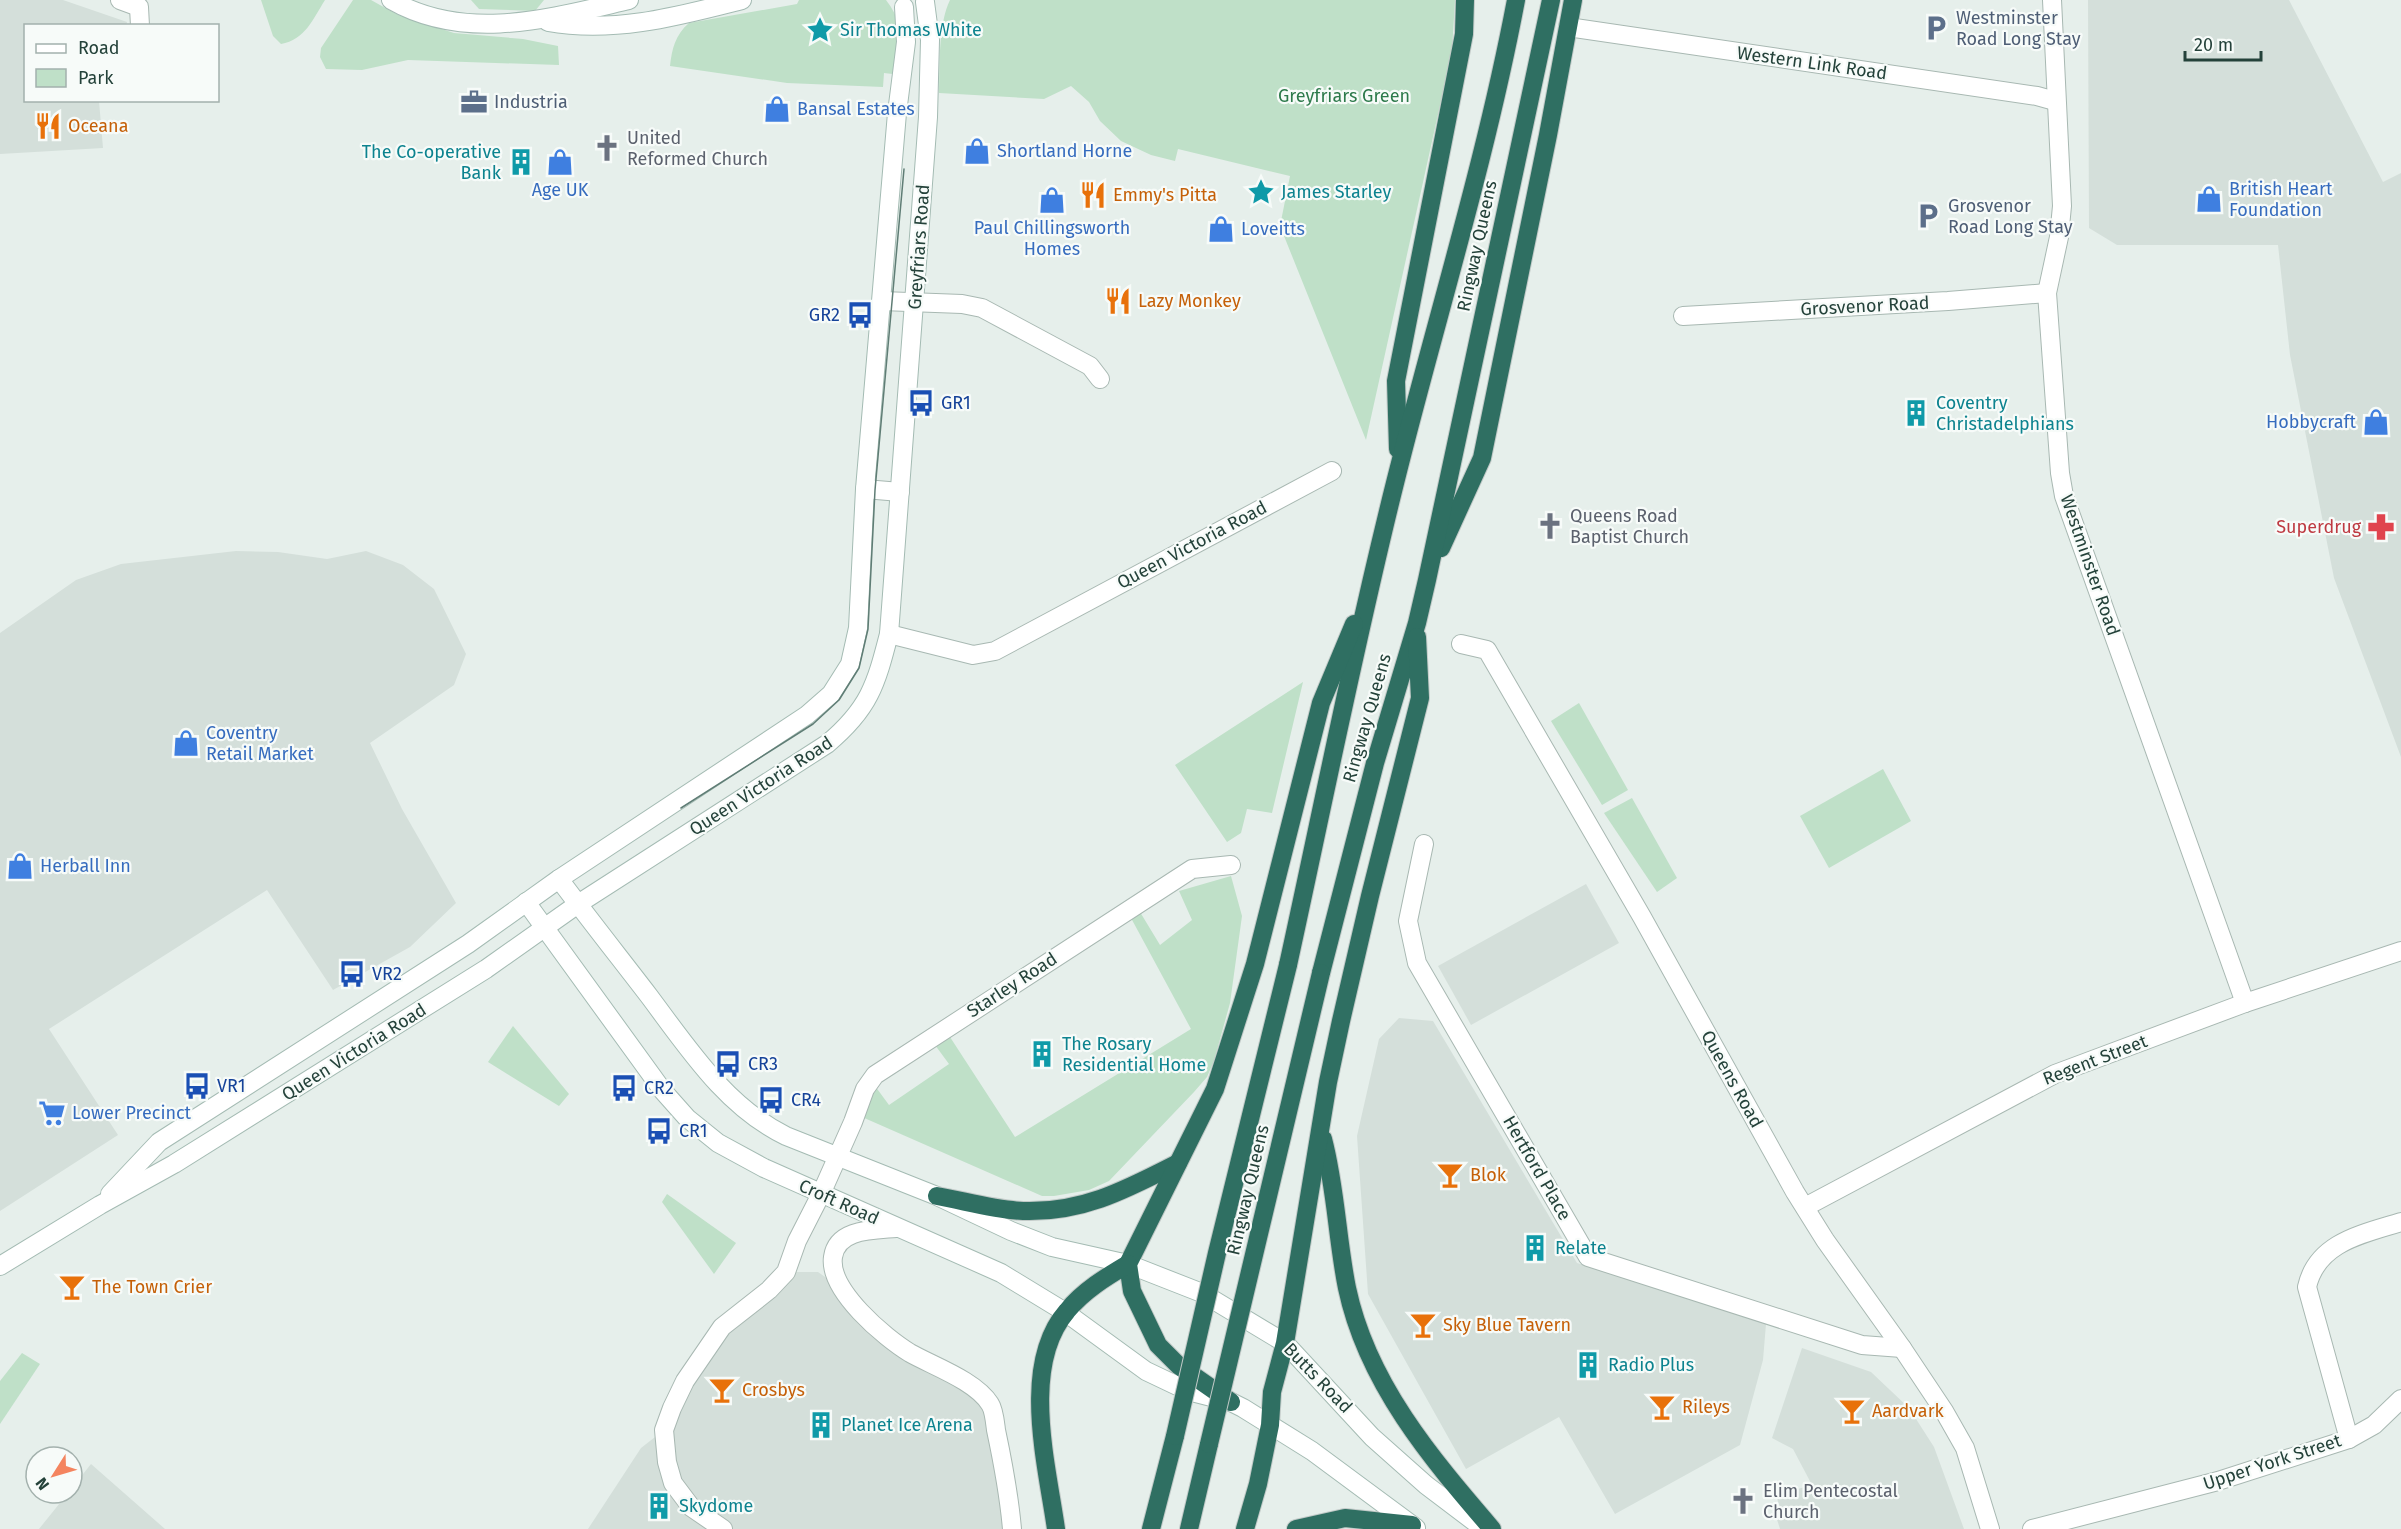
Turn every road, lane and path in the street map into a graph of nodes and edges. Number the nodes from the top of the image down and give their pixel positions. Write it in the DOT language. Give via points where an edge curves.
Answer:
graph roads {
  1 [pos="120,0"];
  2 [pos="391,0"];
  3 [pos="629,0"];
  4 [pos="742,0"];
  5 [pos="1465,0"];
  6 [pos="1516,0"];
  7 [pos="1551,0"];
  8 [pos="1573,0"];
  9 [pos="2052,0"];
  10 [pos="926,1"];
  11 [pos="898,3"];
  12 [pos="538,21"];
  13 [pos="140,24"];
  14 [pos="1568,27"];
  15 [pos="2055,101"];
  16 [pos="2047,293"];
  17 [pos="882,301"];
  18 [pos="915,303"];
  19 [pos="1683,316"];
  20 [pos="1100,380"];
  21 [pos="1399,469"];
  22 [pos="1332,471"];
  23 [pos="865,489"];
  24 [pos="900,492"];
  25 [pos="1427,580"];
  26 [pos="1371,583"];
  27 [pos="1417,623"];
  28 [pos="858,628"];
  29 [pos="889,634"];
  30 [pos="1461,644"];
  31 [pos="1424,844"];
  32 [pos="1231,865"];
  33 [pos="559,879"];
  34 [pos="526,902"];
  35 [pos="578,904"];
  36 [pos="546,929"];
  37 [pos="2401,951"];
  38 [pos="2246,1003"];
  39 [pos="1321,1132"];
  40 [pos="838,1156"];
  41 [pos="1178,1163"];
  42 [pos="821,1194"];
  43 [pos="937,1196"];
  44 [pos="100,1204"];
  45 [pos="1805,1207"];
  46 [pos="2401,1222"];
  47 [pos="896,1228"];
  48 [pos="1128,1264"];
  49 [pos="0,1266"];
  50 [pos="1065,1312"];
  51 [pos="1285,1342"];
  52 [pos="1902,1348"];
  53 [pos="2401,1399"];
  54 [pos="1231,1402"];
  55 [pos="1269,1425"];
  56 [pos="2349,1439"];
  57 [pos="1414,1527"];
  58 [pos="723,1529"];
  59 [pos="1012,1529"];
  60 [pos="1056,1529"];
  61 [pos="1151,1529"];
  62 [pos="1189,1529"];
  63 [pos="1245,1529"];
  64 [pos="1296,1529"];
  65 [pos="1484,1529"];
  66 [pos="1492,1529"];
  67 [pos="1990,1529"];
  68 [pos="2032,1529"];
  1 -- 13 [label="street" via="142,5"];
  2 -- 12 [label="street" via="436,18 473,24"];
  3 -- 12 [label="street"];
  4 -- 12 [label="street" via="669,18 608,26"];
  5 -- 21 [label="highway" via="1462,45 1396,381"];
  6 -- 21 [label="highway, Ringway Queens" via="1500,86"];
  7 -- 25 [label="highway, Ringway Queens"];
  8 -- 14 [label="highway"];
  9 -- 15 [label="street, Westminster Road"];
  10 -- 11 [label="street" via="915,7"];
  10 -- 18 [label="street, Greyfriars Road" via="930,40 928,117"];
  11 -- 17 [label="street, Greyfriars Road" via="906,42"];
  14 -- 15 [label="street, Western Link Road"];
  14 -- 25 [label="highway" via="1482,458"];
  15 -- 16 [label="street, Westminster Road" via="2062,206"];
  16 -- 19 [label="street, Grosvenor Road"];
  16 -- 38 [label="street, Westminster Road" via="2064,496"];
  17 -- 18 [label="street"];
  17 -- 23 [label="street, Greyfriars Road"];
  18 -- 20 [label="street" via="982,308 1090,366"];
  18 -- 24 [label="street, Greyfriars Road"];
  21 -- 26 [label="highway, Ringway Queens"];
  22 -- 29 [label="street, Queen Victoria Road" via="996,651 973,655"];
  23 -- 24 [label="street"];
  23 -- 28 [label="street, Greyfriars Road"];
  24 -- 29 [label="street, Greyfriars Road"];
  25 -- 27 [label="highway, Ringway Queens"];
  26 -- 41 [label="highway" via="1321,703 1242,1009 1215,1089"];
  26 -- 61 [label="highway, Ringway Queens, bridge" via="1288,966"];
  27 -- 39 [label="highway" via="1420,698 1343,1010"];
  27 -- 62 [label="highway, Ringway Queens, bridge" via="1375,763 1321,973"];
  28 -- 33 [label="street, Queen Victoria Road" via="850,664 820,704"];
  29 -- 35 [label="street, Queen Victoria Road" via="872,689 862,710 846,729 801,762"];
  30 -- 45 [label="street, Queens Road" via="1487,650"];
  31 -- 52 [label="street, Hertford Place" via="1408,921 1417,963 1588,1257 1862,1345"];
  32 -- 40 [label="street, Starley Road" via="1192,869 875,1075 865,1089"];
  33 -- 34 [label="street, Queen Victoria Road"];
  33 -- 35 [label="street"];
  34 -- 36 [label="street, Croft Road"];
  34 -- 44 [label="street, Queen Victoria Road" via="468,944 159,1143"];
  35 -- 36 [label="street, Queen Victoria Road"];
  35 -- 40 [label="street" via="692,1053 744,1110 771,1128"];
  36 -- 42 [label="street, Croft Road" via="663,1091 687,1118 718,1143"];
  36 -- 44 [label="street, Queen Victoria Road" via="174,1164"];
  37 -- 38 [label="street, Regent Street"];
  38 -- 45 [label="street, Regent Street" via="2046,1078"];
  39 -- 51 [label="highway"];
  39 -- 66 [label="highway" via="1347,1289 1371,1361 1403,1419"];
  40 -- 42 [label="street, Starley Road"];
  40 -- 43 [label="street"];
  41 -- 43 [label="highway" via="1112,1196 1055,1210 1022,1211"];
  41 -- 48 [label="highway"];
  42 -- 47 [label="street, Croft Road"];
  42 -- 58 [label="street, Starley Road" via="786,1272 770,1290 722,1327 686,1382 664,1430 673,1483 691,1507"];
  43 -- 48 [label="street" via="1052,1247"];
  44 -- 49 [label="street"];
  45 -- 52 [label="street, Queens Road"];
  46 -- 56 [label="street, Upper York Street" via="2347,1239 2326,1252 2309,1278 2307,1287"];
  47 -- 50 [label="street, Croft Road" via="1001,1273"];
  47 -- 59 [label="street" via="843,1237 834,1247 832,1263 836,1276 849,1298 884,1334 908,1352 977,1389 991,1405 1008,1487"];
  48 -- 50 [label="highway" via="1083,1294"];
  48 -- 51 [label="street, Butts Road" via="1202,1293"];
  48 -- 54 [label="highway" via="1132,1291 1158,1345 1178,1365"];
  50 -- 54 [label="street, Croft Road" via="1146,1371 1188,1392"];
  50 -- 60 [label="highway" via="1046,1353 1041,1382 1041,1420"];
  51 -- 55 [label="highway" via="1272,1392"];
  51 -- 65 [label="street, Butts Road" via="1372,1437"];
  52 -- 67 [label="street, Queens Road" via="1965,1448"];
  53 -- 56 [label="street" via="2374,1425"];
  54 -- 55 [label="street"];
  55 -- 57 [label="street" via="1342,1472"];
  55 -- 63 [label="highway"];
  56 -- 68 [label="street, Upper York Street" via="2218,1480"];
  57 -- 64 [label="highway" via="1345,1518"];
}
